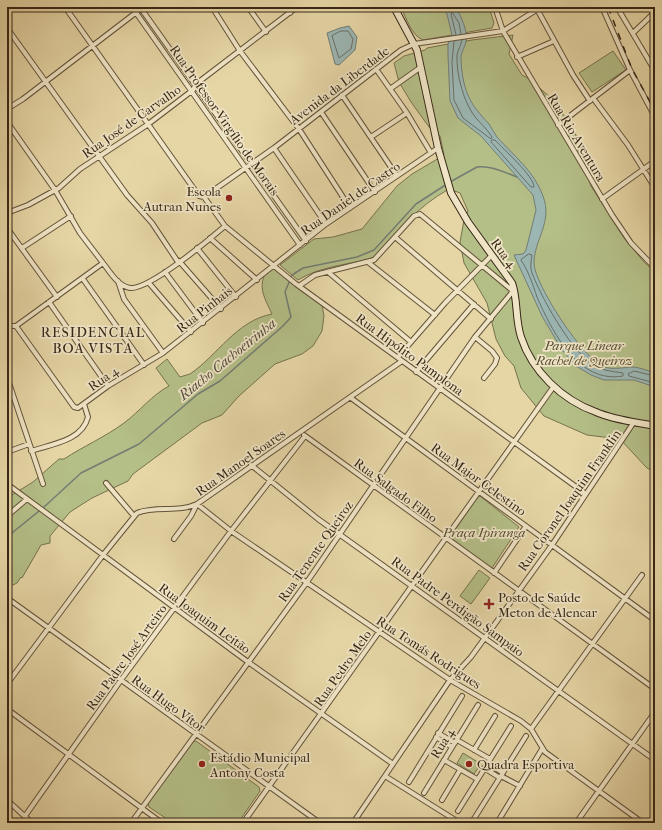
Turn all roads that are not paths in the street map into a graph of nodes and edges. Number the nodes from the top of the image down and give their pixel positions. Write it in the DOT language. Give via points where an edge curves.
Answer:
graph roads {
  1 [pos="65,7"];
  2 [pos="132,7"];
  3 [pos="140,7"];
  4 [pos="212,7"];
  5 [pos="248,7"];
  6 [pos="286,7"];
  7 [pos="297,7"];
  8 [pos="394,7"];
  9 [pos="495,7"];
  10 [pos="530,7"];
  11 [pos="602,7"];
  12 [pos="617,7"];
  13 [pos="537,9"];
  14 [pos="655,12"];
  15 [pos="137,13"];
  16 [pos="290,13"];
  17 [pos="7,28"];
  18 [pos="503,31"];
  19 [pos="266,32"];
  20 [pos="633,33"];
  21 [pos="554,41"];
  22 [pos="414,44"];
  23 [pos="92,45"];
  24 [pos="167,46"];
  25 [pos="162,50"];
  26 [pos="240,51"];
  27 [pos="517,57"];
  28 [pos="421,67"];
  29 [pos="376,70"];
  30 [pos="630,70"];
  31 [pos="655,71"];
  32 [pos="45,81"];
  33 [pos="196,84"];
  34 [pos="390,89"];
  35 [pos="193,90"];
  36 [pos="342,95"];
  37 [pos="591,100"];
  38 [pos="7,109"];
  39 [pos="321,112"];
  40 [pos="407,113"];
  41 [pos="655,118"];
  42 [pos="7,122"];
  43 [pos="147,125"];
  44 [pos="558,125"];
  45 [pos="227,128"];
  46 [pos="299,129"];
  47 [pos="222,132"];
  48 [pos="371,137"];
  49 [pos="274,148"];
  50 [pos="438,148"];
  51 [pos="431,153"];
  52 [pos="100,155"];
  53 [pos="655,161"];
  54 [pos="252,164"];
  55 [pos="246,167"];
  56 [pos="643,169"];
  57 [pos="397,176"];
  58 [pos="655,188"];
  59 [pos="55,190"];
  60 [pos="375,192"];
  61 [pos="204,197"];
  62 [pos="602,199"];
  63 [pos="350,208"];
  64 [pos="7,212"];
  65 [pos="71,216"];
  66 [pos="326,224"];
  67 [pos="225,226"];
  68 [pos="7,228"];
  69 [pos="395,237"];
  70 [pos="210,238"];
  71 [pos="306,241"];
  72 [pos="300,245"];
  73 [pos="22,248"];
  74 [pos="197,248"];
  75 [pos="493,254"];
  76 [pos="179,261"];
  77 [pos="103,263"];
  78 [pos="368,263"];
  79 [pos="273,265"];
  80 [pos="484,266"];
  81 [pos="655,268"];
  82 [pos="165,272"];
  83 [pos="328,272"];
  84 [pos="84,278"];
  85 [pos="257,280"];
  86 [pos="118,281"];
  87 [pos="149,283"];
  88 [pos="297,285"];
  89 [pos="514,290"];
  90 [pos="459,291"];
  91 [pos="57,297"];
  92 [pos="236,297"];
  93 [pos="49,302"];
  94 [pos="474,304"];
  95 [pos="221,309"];
  96 [pos="435,315"];
  97 [pos="491,319"];
  98 [pos="202,323"];
  99 [pos="12,327"];
  100 [pos="191,332"];
  101 [pos="475,337"];
  102 [pos="411,342"];
  103 [pos="163,353"];
  104 [pos="398,357"];
  105 [pos="402,361"];
  106 [pos="144,365"];
  107 [pos="416,372"];
  108 [pos="7,377"];
  109 [pos="484,378"];
  110 [pos="108,386"];
  111 [pos="554,386"];
  112 [pos="440,389"];
  113 [pos="351,398"];
  114 [pos="84,404"];
  115 [pos="634,422"];
  116 [pos="655,426"];
  117 [pos="300,432"];
  118 [pos="305,436"];
  119 [pos="406,438"];
  120 [pos="515,443"];
  121 [pos="29,444"];
  122 [pos="31,451"];
  123 [pos="7,452"];
  124 [pos="251,465"];
  125 [pos="270,482"];
  126 [pos="7,484"];
  127 [pos="42,484"];
  128 [pos="106,484"];
  129 [pos="373,486"];
  130 [pos="479,492"];
  131 [pos="586,494"];
  132 [pos="27,499"];
  133 [pos="197,504"];
  134 [pos="7,516"];
  135 [pos="134,516"];
  136 [pos="526,526"];
  137 [pos="231,531"];
  138 [pos="340,534"];
  139 [pos="447,538"];
  140 [pos="174,539"];
  141 [pos="552,545"];
  142 [pos="103,555"];
  143 [pos="494,573"];
  144 [pos="642,575"];
  145 [pos="307,582"];
  146 [pos="411,585"];
  147 [pos="518,592"];
  148 [pos="9,599"];
  149 [pos="626,599"];
  150 [pos="7,606"];
  151 [pos="174,608"];
  152 [pos="653,619"];
  153 [pos="49,627"];
  154 [pos="379,632"];
  155 [pos="484,637"];
  156 [pos="592,645"];
  157 [pos="248,662"];
  158 [pos="121,680"];
  159 [pos="450,680"];
  160 [pos="7,684"];
  161 [pos="655,689"];
  162 [pos="559,691"];
  163 [pos="462,696"];
  164 [pos="478,706"];
  165 [pos="7,709"];
  166 [pos="655,712"];
  167 [pos="322,714"];
  168 [pos="495,716"];
  169 [pos="511,726"];
  170 [pos="531,729"];
  171 [pos="196,734"];
  172 [pos="437,735"];
  173 [pos="526,736"];
  174 [pos="455,743"];
  175 [pos="632,744"];
  176 [pos="542,749"];
  177 [pos="474,750"];
  178 [pos="69,754"];
  179 [pos="444,760"];
  180 [pos="655,760"];
  181 [pos="489,761"];
  182 [pos="393,764"];
  183 [pos="484,768"];
  184 [pos="460,770"];
  185 [pos="385,776"];
  186 [pos="501,776"];
  187 [pos="477,779"];
  188 [pos="409,782"];
  189 [pos="269,786"];
  190 [pos="520,786"];
  191 [pos="599,791"];
  192 [pos="424,793"];
  193 [pos="7,800"];
  194 [pos="442,800"];
  195 [pos="141,808"];
  196 [pos="458,811"];
  197 [pos="25,816"];
  198 [pos="472,822"];
  199 [pos="32,823"];
  200 [pos="130,823"];
  201 [pos="162,823"];
  202 [pos="243,823"];
  203 [pos="320,823"];
  204 [pos="352,823"];
  205 [pos="460,823"];
  206 [pos="497,823"];
  207 [pos="576,823"];
  208 [pos="643,823"];
  1 -- 23 [label="street, Rua Hipólito Pamplona"];
  2 -- 15 [label="street, Rua Professor Virgílio de Morais"];
  3 -- 15 [label="street"];
  3 -- 24 [label="street, Rua Professor Virgílio de Morais"];
  4 -- 26 [label="street"];
  5 -- 19 [label="street"];
  6 -- 16 [label="street"];
  7 -- 16 [label="street, Rua José de Carvalho"];
  8 -- 22 [label="main road, Rua 4"];
  9 -- 18 [label="street, Rua Rio Aventura"];
  10 -- 13 [label="street"];
  11 -- 30 [label="street"];
  12 -- 20 [label="street"];
  13 -- 18 [label="street"];
  13 -- 21 [label="street"];
  14 -- 20 [label="street"];
  15 -- 23 [label="street"];
  15 -- 25 [label="street, Rua Professor Virgílio de Morais"];
  16 -- 19 [label="street, Rua José de Carvalho"];
  17 -- 32 [label="street"];
  18 -- 22 [label="street, Avenida da Liberdade"];
  18 -- 27 [label="street, Rua Rio Aventura"];
  19 -- 26 [label="street, Rua José de Carvalho"];
  20 -- 31 [label="street"];
  21 -- 27 [label="street"];
  21 -- 37 [label="street"];
  22 -- 28 [label="main road, Rua 4"];
  22 -- 29 [label="street, Avenida da Liberdade" via="401,50"];
  23 -- 32 [label="street"];
  23 -- 43 [label="street, Rua Hipólito Pamplona"];
  24 -- 25 [label="street"];
  24 -- 33 [label="street, Rua Professor Virgílio de Morais"];
  25 -- 35 [label="street, Rua Professor Virgílio de Morais"];
  26 -- 33 [label="street, Rua José de Carvalho"];
  26 -- 46 [label="street"];
  27 -- 44 [label="street, Rua Rio Aventura"];
  28 -- 34 [label="street"];
  28 -- 50 [label="main road, Rua 4"];
  29 -- 34 [label="street"];
  29 -- 36 [label="street, Avenida da Liberdade"];
  30 -- 37 [label="street"];
  30 -- 41 [label="street"];
  32 -- 38 [label="street"];
  32 -- 52 [label="street"];
  33 -- 35 [label="street, Rua José de Carvalho"];
  33 -- 45 [label="street, Rua Professor Virgílio de Morais"];
  34 -- 40 [label="street"];
  35 -- 43 [label="street, Rua José de Carvalho"];
  35 -- 47 [label="street, Rua Professor Virgílio de Morais"];
  36 -- 39 [label="street, Avenida da Liberdade"];
  36 -- 48 [label="street"];
  37 -- 44 [label="street"];
  37 -- 56 [label="street" via="628,145"];
  39 -- 46 [label="street, Avenida da Liberdade"];
  39 -- 60 [label="street"];
  40 -- 48 [label="street"];
  40 -- 51 [label="street"];
  42 -- 59 [label="street"];
  43 -- 52 [label="street, Rua José de Carvalho"];
  43 -- 61 [label="street, Rua Hipólito Pamplona" via="200,196"];
  44 -- 62 [label="street, Rua Rio Aventura"];
  45 -- 47 [label="street"];
  45 -- 54 [label="street, Rua Professor Virgílio de Morais"];
  46 -- 49 [label="street, Avenida da Liberdade"];
  46 -- 63 [label="street"];
  47 -- 55 [label="street, Rua Professor Virgílio de Morais"];
  48 -- 57 [label="street"];
  49 -- 54 [label="street, Avenida da Liberdade"];
  49 -- 66 [label="street"];
  50 -- 51 [label="street, Rua Daniel de Castro"];
  50 -- 75 [label="main road, Rua 4" via="451,193 468,222"];
  51 -- 57 [label="street, Rua Daniel de Castro"];
  52 -- 59 [label="street, Rua José de Carvalho"];
  52 -- 76 [label="street" via="127,195 152,223"];
  53 -- 56 [label="street"];
  54 -- 55 [label="street, Avenida da Liberdade"];
  54 -- 71 [label="street, Rua Professor Virgílio de Morais"];
  55 -- 61 [label="street, Avenida da Liberdade"];
  55 -- 72 [label="street, Rua Professor Virgílio de Morais"];
  56 -- 58 [label="street"];
  56 -- 62 [label="street"];
  57 -- 60 [label="street, Rua Daniel de Castro"];
  59 -- 64 [label="street, Rua José de Carvalho" via="28,205"];
  59 -- 65 [label="street"];
  60 -- 63 [label="street, Rua Daniel de Castro"];
  61 -- 67 [label="street, Rua Hipólito Pamplona"];
  62 -- 81 [label="street, Rua Rio Aventura" via="631,243"];
  63 -- 66 [label="street, Rua Daniel de Castro"];
  65 -- 73 [label="street"];
  65 -- 77 [label="street" via="80,233"];
  66 -- 71 [label="street, Rua Daniel de Castro"];
  67 -- 70 [label="street"];
  67 -- 79 [label="street, Rua Hipólito Pamplona"];
  68 -- 73 [label="street"];
  69 -- 78 [label="street" via="378,258"];
  69 -- 80 [label="street, Rua 4" via="414,216 421,215"];
  69 -- 90 [label="street"];
  70 -- 74 [label="street"];
  70 -- 85 [label="street"];
  71 -- 72 [label="street, Rua Daniel de Castro"];
  72 -- 79 [label="street, Rua Daniel de Castro"];
  73 -- 91 [label="street"];
  74 -- 76 [label="street"];
  74 -- 92 [label="street"];
  75 -- 80 [label="street"];
  75 -- 89 [label="main road, Rua 4"];
  76 -- 82 [label="street"];
  76 -- 95 [label="street"];
  77 -- 84 [label="street"];
  77 -- 86 [label="street"];
  78 -- 83 [label="street"];
  78 -- 96 [label="street"];
  79 -- 85 [label="street, Rua Pinhais"];
  79 -- 88 [label="street, Rua Hipólito Pamplona"];
  80 -- 89 [label="street, Rua 4"];
  80 -- 90 [label="street"];
  82 -- 87 [label="street"];
  82 -- 98 [label="street"];
  83 -- 88 [label="street" via="311,276"];
  83 -- 102 [label="street"];
  84 -- 91 [label="street"];
  84 -- 106 [label="street"];
  85 -- 92 [label="street, Rua Pinhais"];
  86 -- 87 [label="street" via="130,288"];
  86 -- 103 [label="street" via="124,298"];
  87 -- 100 [label="street"];
  88 -- 104 [label="street, Rua Hipólito Pamplona"];
  89 -- 97 [label="street, Rua Tenente Queiroz"];
  89 -- 111 [label="main road, Rua 4" via="518,327 524,346 535,366"];
  90 -- 94 [label="street"];
  90 -- 96 [label="street"];
  91 -- 93 [label="street"];
  92 -- 95 [label="street, Rua Pinhais"];
  93 -- 99 [label="street"];
  93 -- 110 [label="street"];
  94 -- 97 [label="street"];
  94 -- 107 [label="street"];
  95 -- 98 [label="street, Rua Pinhais"];
  96 -- 102 [label="street"];
  97 -- 101 [label="street, Rua Tenente Queiroz"];
  98 -- 100 [label="street, Rua Pinhais"];
  99 -- 114 [label="street, Rua 4" via="74,407 78,408"];
  100 -- 103 [label="street, Rua Pinhais"];
  101 -- 109 [label="street" via="497,358"];
  101 -- 112 [label="street, Rua Tenente Queiroz"];
  102 -- 104 [label="street"];
  103 -- 106 [label="street, Rua Pinhais"];
  104 -- 105 [label="street, Rua Hipólito Pamplona"];
  105 -- 107 [label="street, Rua Hipólito Pamplona"];
  105 -- 113 [label="street, Rua Manoel Soares"];
  106 -- 110 [label="street, Rua 4"];
  107 -- 112 [label="street, Rua Hipólito Pamplona"];
  108 -- 121 [label="street"];
  110 -- 114 [label="street, Rua 4"];
  111 -- 115 [label="main road, Rua 4" via="574,402 594,412"];
  111 -- 120 [label="street, Rua Pedro Melo"];
  112 -- 119 [label="street, Rua Tenente Queiroz"];
  112 -- 120 [label="street, Rua Hipólito Pamplona"];
  113 -- 117 [label="street, Rua Manoel Soares"];
  113 -- 119 [label="street, Rua Major Celestino"];
  114 -- 122 [label="street" via="88,417 81,431 71,438"];
  115 -- 116 [label="main road, Rua 4"];
  115 -- 131 [label="street, Rua Coronel Joaquim Franklin"];
  117 -- 118 [label="street, Rua Salgado Filho"];
  117 -- 124 [label="street, Rua Manoel Soares"];
  118 -- 125 [label="street, Rua Padre José Arteiro"];
  118 -- 129 [label="street, Rua Salgado Filho"];
  119 -- 129 [label="street, Rua Tenente Queiroz"];
  119 -- 130 [label="street, Rua Major Celestino"];
  120 -- 130 [label="street, Rua Pedro Melo"];
  120 -- 131 [label="street, Rua Hipólito Pamplona"];
  121 -- 122 [label="street"];
  121 -- 123 [label="street"];
  122 -- 127 [label="street"];
  124 -- 125 [label="street, Rua Padre Perdigão Sampaio"];
  124 -- 133 [label="street, Rua Manoel Soares"];
  125 -- 137 [label="street, Rua Padre José Arteiro"];
  125 -- 138 [label="street, Rua Padre Perdigão Sampaio"];
  126 -- 132 [label="street, Rua Joaquim Leitão"];
  128 -- 135 [label="street"];
  129 -- 138 [label="street, Rua Tenente Queiroz"];
  129 -- 139 [label="street, Rua Salgado Filho"];
  130 -- 136 [label="street, Rua Major Celestino"];
  130 -- 139 [label="street, Rua Pedro Melo"];
  131 -- 141 [label="street, Rua Coronel Joaquim Franklin"];
  132 -- 134 [label="street"];
  132 -- 142 [label="street, Rua Joaquim Leitão"];
  133 -- 135 [label="street, Rua Manoel Soares" via="187,508 140,512"];
  133 -- 137 [label="street, Rua Tomás Rodrigues"];
  133 -- 140 [label="street"];
  135 -- 142 [label="street"];
  136 -- 141 [label="street, Rua Major Celestino"];
  136 -- 143 [label="street"];
  137 -- 145 [label="street, Rua Tomás Rodrigues"];
  137 -- 151 [label="street, Rua Padre José Arteiro"];
  138 -- 145 [label="street, Rua Tenente Queiroz"];
  138 -- 146 [label="street, Rua Padre Perdigão Sampaio"];
  139 -- 143 [label="street, Rua Salgado Filho"];
  139 -- 146 [label="street, Rua Pedro Melo"];
  141 -- 147 [label="street, Rua Coronel Joaquim Franklin"];
  141 -- 149 [label="street, Rua Major Celestino"];
  142 -- 151 [label="street, Rua Joaquim Leitão"];
  142 -- 153 [label="street"];
  143 -- 147 [label="street, Rua Salgado Filho"];
  144 -- 149 [label="street"];
  145 -- 154 [label="street, Rua Tomás Rodrigues"];
  145 -- 157 [label="street, Rua Tenente Queiroz"];
  146 -- 154 [label="street, Rua Pedro Melo"];
  146 -- 155 [label="street, Rua Padre Perdigão Sampaio"];
  147 -- 155 [label="street, Rua Coronel Joaquim Franklin"];
  147 -- 156 [label="street, Rua Salgado Filho"];
  148 -- 150 [label="street"];
  148 -- 153 [label="street, Rua Hugo Vítor"];
  149 -- 152 [label="street, Rua Major Celestino"];
  149 -- 156 [label="street"];
  151 -- 157 [label="street, Rua Joaquim Leitão"];
  151 -- 158 [label="street, Rua Padre José Arteiro"];
  153 -- 158 [label="street, Rua Hugo Vítor"];
  153 -- 160 [label="street"];
  154 -- 159 [label="street, Rua Tomás Rodrigues"];
  154 -- 167 [label="street, Rua Pedro Melo"];
  155 -- 159 [label="street, Rua Coronel Joaquim Franklin" via="471,657"];
  155 -- 162 [label="street, Rua Padre Perdigão Sampaio"];
  156 -- 161 [label="street, Rua Salgado Filho"];
  156 -- 162 [label="street"];
  157 -- 167 [label="street, Rua Joaquim Leitão"];
  157 -- 171 [label="street, Rua Tenente Queiroz"];
  158 -- 171 [label="street, Rua Hugo Vítor"];
  158 -- 178 [label="street, Rua Padre José Arteiro"];
  159 -- 170 [label="street, Rua Tomás Rodrigues"];
  159 -- 182 [label="street, Rua Coronel Joaquim Franklin"];
  162 -- 170 [label="street"];
  162 -- 175 [label="street, Rua Padre Perdigão Sampaio"];
  163 -- 172 [label="street"];
  164 -- 174 [label="street, Rua 4"];
  165 -- 178 [label="street"];
  166 -- 175 [label="street"];
  167 -- 182 [label="street, Rua Joaquim Leitão"];
  167 -- 189 [label="street, Rua Pedro Melo"];
  168 -- 177 [label="street"];
  169 -- 181 [label="street"];
  170 -- 176 [label="street, Rua Tomás Rodrigues"];
  171 -- 189 [label="street, Rua Hugo Vítor"];
  171 -- 195 [label="street, Rua Tenente Queiroz"];
  172 -- 174 [label="street"];
  172 -- 188 [label="street"];
  173 -- 186 [label="street"];
  174 -- 177 [label="street"];
  174 -- 179 [label="street, Rua 4"];
  175 -- 180 [label="street, Rua Padre Perdigão Sampaio"];
  175 -- 191 [label="street"];
  176 -- 190 [label="street"];
  176 -- 191 [label="street, Rua Tomás Rodrigues"];
  177 -- 181 [label="street"];
  178 -- 195 [label="street"];
  178 -- 197 [label="street, Rua Padre José Arteiro"];
  179 -- 184 [label="street"];
  179 -- 192 [label="street, Rua 4"];
  181 -- 183 [label="street"];
  181 -- 186 [label="street"];
  182 -- 185 [label="street, Rua Coronel Joaquim Franklin"];
  183 -- 186 [label="street"];
  183 -- 187 [label="street"];
  184 -- 187 [label="street"];
  184 -- 194 [label="street"];
  185 -- 204 [label="street, Rua Coronel Joaquim Franklin"];
  185 -- 205 [label="street"];
  186 -- 190 [label="street"];
  186 -- 198 [label="street"];
  187 -- 196 [label="street"];
  189 -- 202 [label="street, Rua Pedro Melo"];
  189 -- 203 [label="street, Rua Hugo Vítor"];
  190 -- 206 [label="street"];
  191 -- 207 [label="street"];
  191 -- 208 [label="street, Rua Tomás Rodrigues"];
  193 -- 197 [label="street"];
  195 -- 200 [label="street, Rua Tenente Queiroz"];
  195 -- 201 [label="street"];
  197 -- 199 [label="street"];
}
